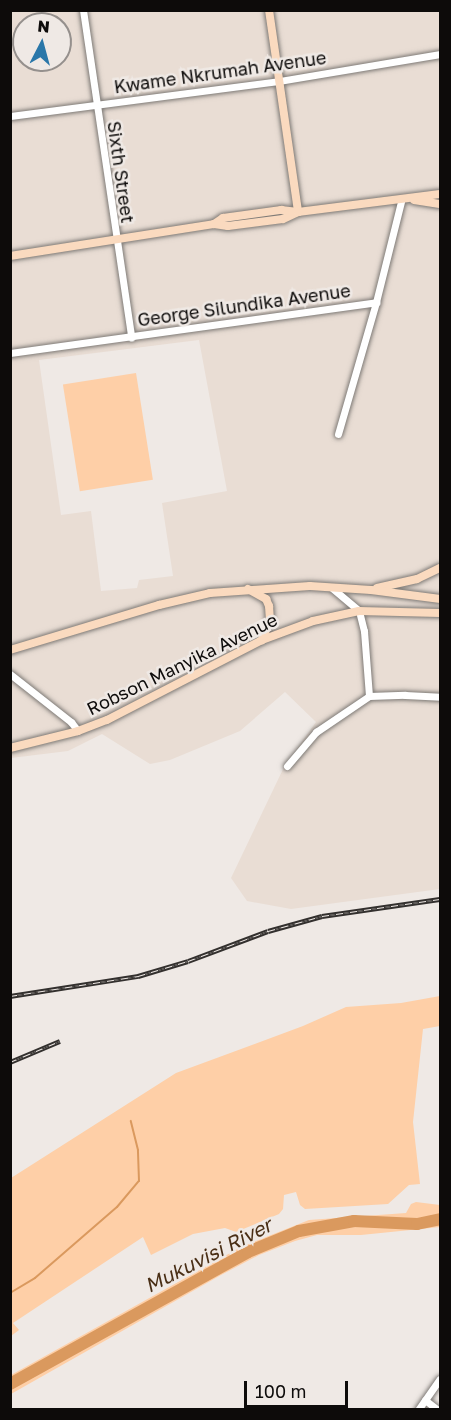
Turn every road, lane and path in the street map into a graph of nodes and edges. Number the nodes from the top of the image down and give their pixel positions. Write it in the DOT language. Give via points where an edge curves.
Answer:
graph roads {
  1 [pos="83,10"];
  2 [pos="269,10"];
  3 [pos="437,55"];
  4 [pos="279,81"];
  5 [pos="97,105"];
  6 [pos="10,116"];
  7 [pos="441,194"];
  8 [pos="402,198"];
  9 [pos="441,204"];
  10 [pos="298,212"];
  11 [pos="116,241"];
  12 [pos="10,256"];
  13 [pos="376,302"];
  14 [pos="130,337"];
  15 [pos="10,353"];
  16 [pos="338,434"];
  17 [pos="441,568"];
  18 [pos="332,588"];
  19 [pos="247,589"];
  20 [pos="371,590"];
  21 [pos="441,599"];
  22 [pos="359,611"];
  23 [pos="441,613"];
  24 [pos="262,640"];
  25 [pos="10,650"];
  26 [pos="10,674"];
  27 [pos="369,696"];
  28 [pos="441,697"];
  29 [pos="78,732"];
  30 [pos="10,748"];
  31 [pos="287,766"];
  32 [pos="441,1379"];
  33 [pos="425,1400"];
  34 [pos="418,1410"];
  35 [pos="438,1410"];
  1 -- 5 [label="street, Sixth Street"];
  2 -- 4 [label="main road"];
  3 -- 4 [label="street, Kwame Nkrumah Avenue"];
  4 -- 5 [label="street, Kwame Nkrumah Avenue"];
  4 -- 10 [label="main road"];
  5 -- 6 [label="street, Kwame Nkrumah Avenue"];
  5 -- 11 [label="street, Sixth Street"];
  7 -- 8 [label="main road"];
  8 -- 9 [label="main road"];
  8 -- 10 [label="main road"];
  8 -- 13 [label="street, George Silundika Avenue"];
  10 -- 11 [label="main road" via="281,210 223,218 213,224"];
  11 -- 12 [label="main road"];
  11 -- 14 [label="street, Sixth Street"];
  13 -- 14 [label="street, George Silundika Avenue"];
  13 -- 16 [label="street"];
  14 -- 15 [label="street, George Silundika Avenue"];
  17 -- 20 [label="main road" via="417,579"];
  18 -- 19 [label="main road"];
  18 -- 20 [label="main road"];
  18 -- 22 [label="street"];
  19 -- 24 [label="main road" via="269,606 270,620"];
  19 -- 25 [label="main road" via="159,605"];
  20 -- 21 [label="main road"];
  22 -- 23 [label="main road, Robson Manyika Avenue"];
  22 -- 24 [label="main road, Robson Manyika Avenue" via="312,621"];
  22 -- 27 [label="street"];
  24 -- 29 [label="main road, Robson Manyika Avenue"];
  26 -- 29 [label="street" via="67,718"];
  27 -- 28 [label="street"];
  27 -- 31 [label="street" via="316,732"];
  29 -- 30 [label="main road, Robson Manyika Avenue"];
  32 -- 33 [label="street"];
  33 -- 34 [label="street"];
  33 -- 35 [label="street"];
}
